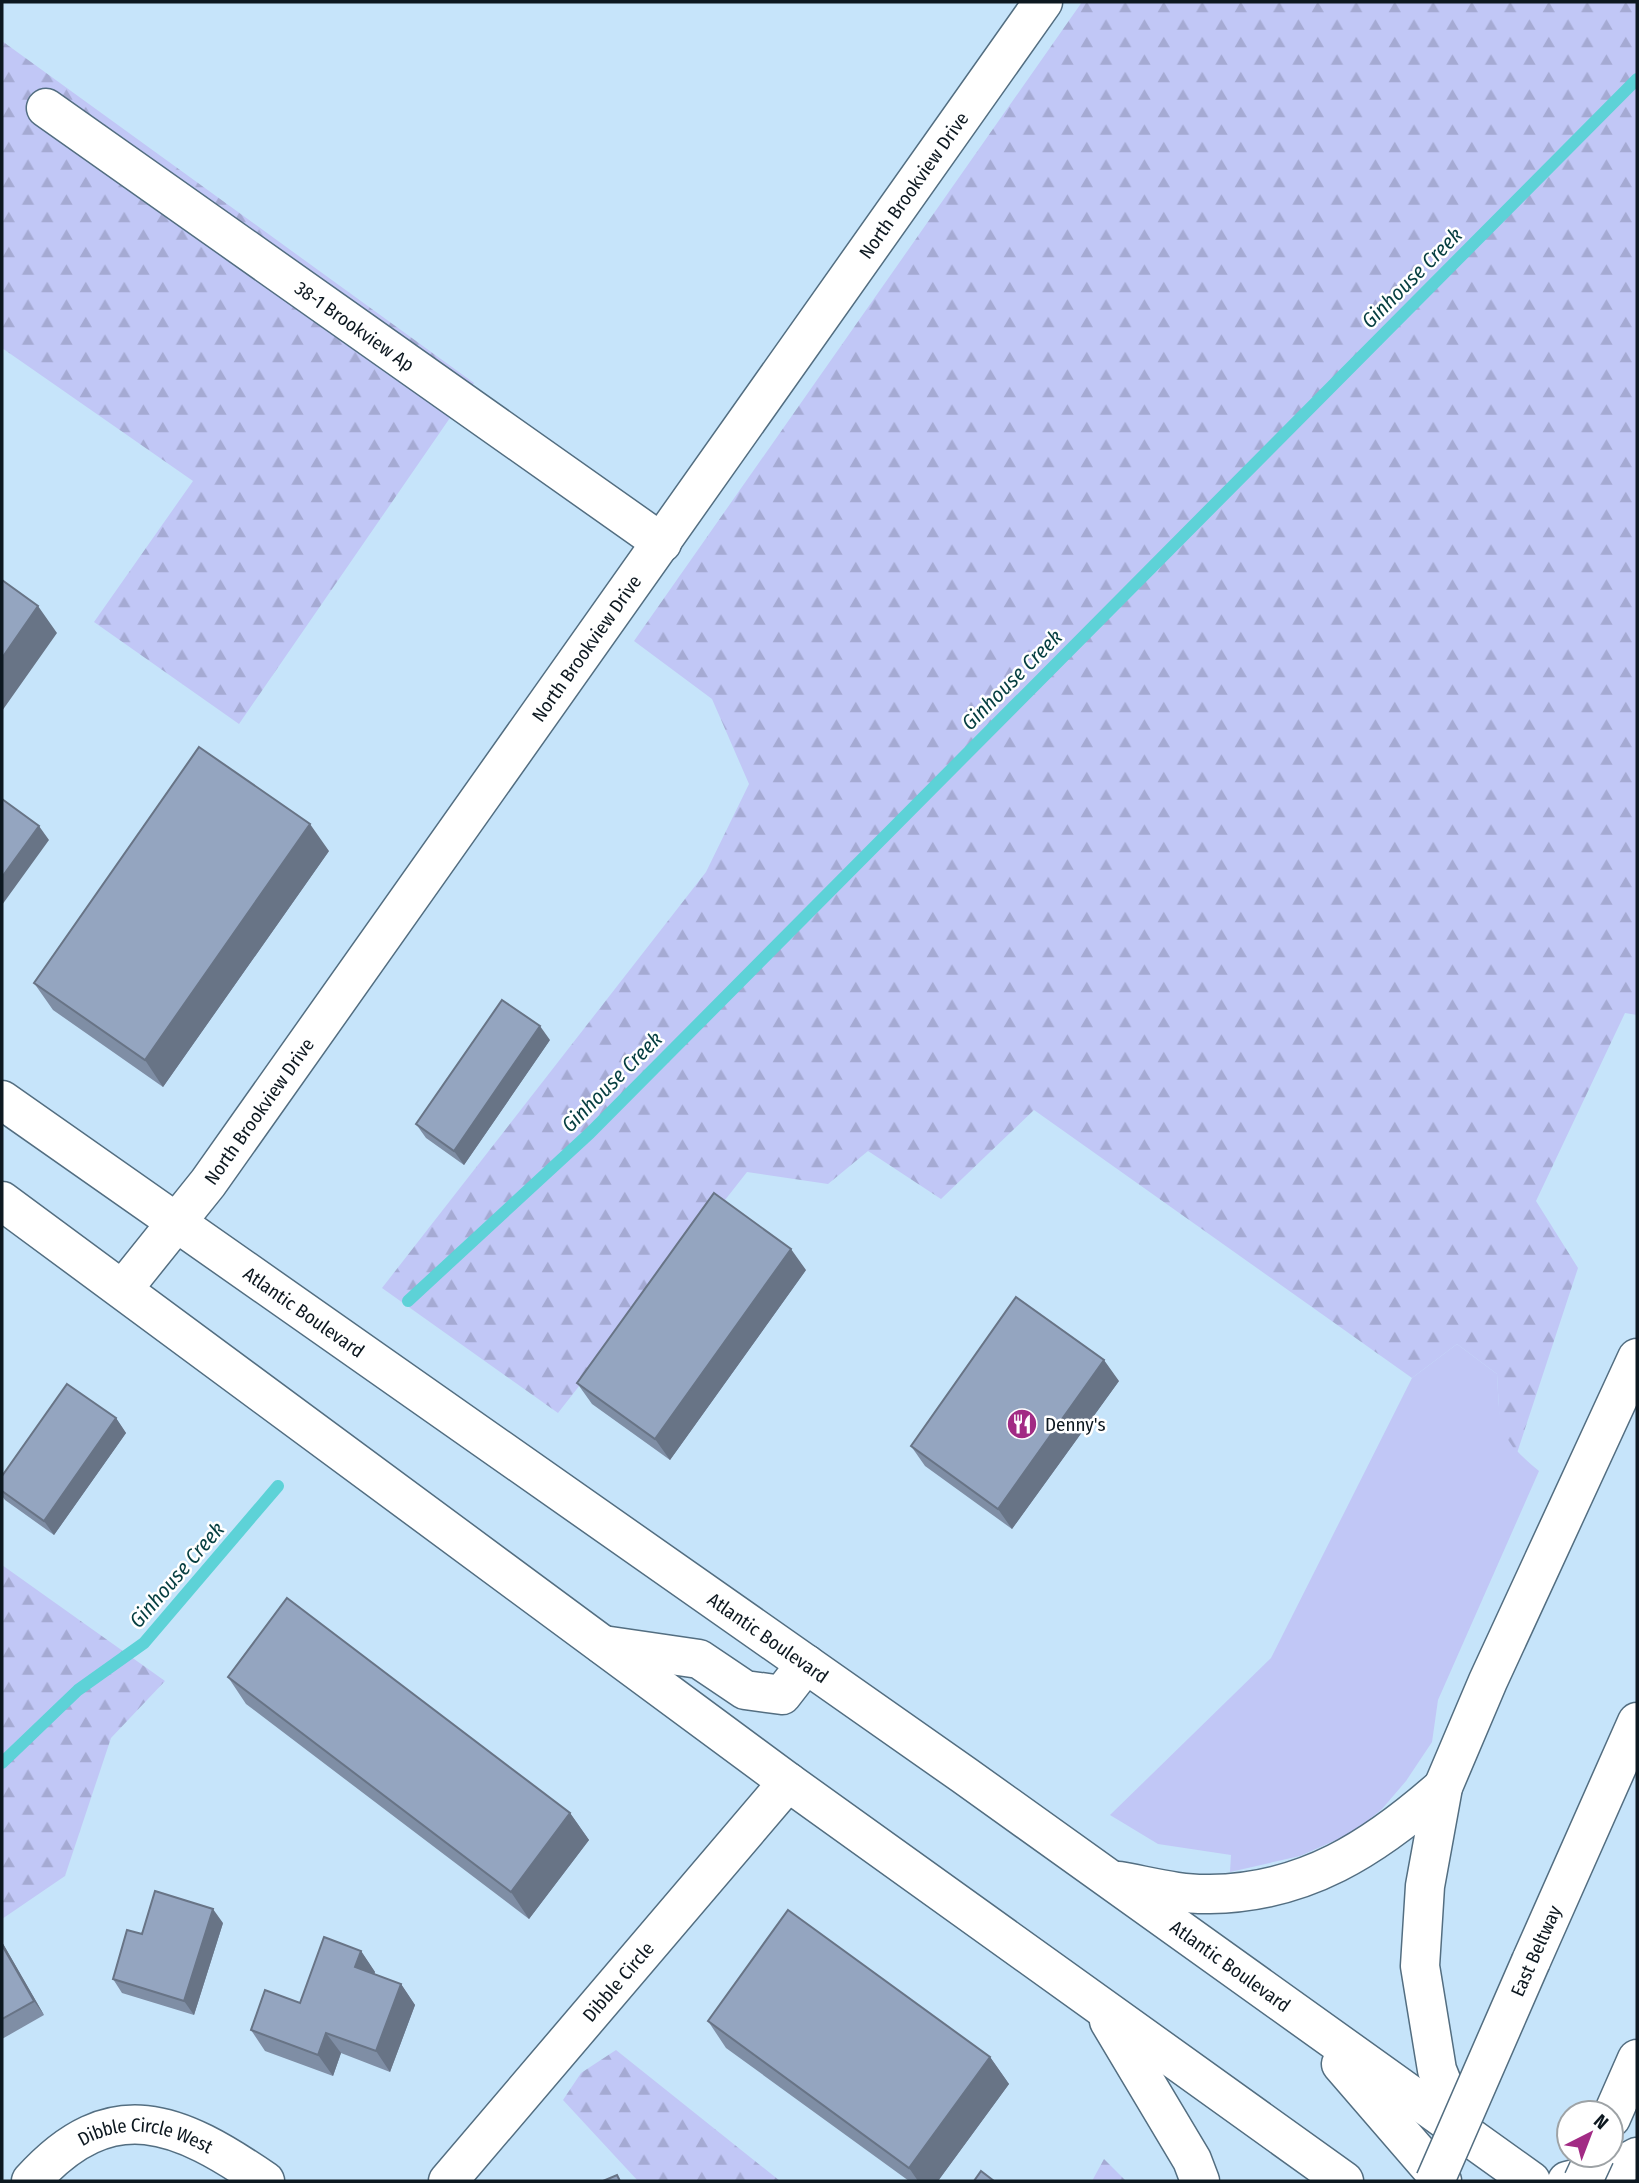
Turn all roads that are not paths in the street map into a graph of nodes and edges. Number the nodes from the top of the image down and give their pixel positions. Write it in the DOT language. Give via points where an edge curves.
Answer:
graph roads {
  1 [pos="1043,2"];
  2 [pos="46,108"];
  3 [pos="662,544"];
  4 [pos="2,1100"];
  5 [pos="2,1201"];
  6 [pos="176,1223"];
  7 [pos="123,1289"];
  8 [pos="1637,1358"];
  9 [pos="603,1645"];
  10 [pos="806,1664"];
  11 [pos="1637,1722"];
  12 [pos="788,1782"];
  13 [pos="1443,1787"];
  14 [pos="1112,1880"];
  15 [pos="1101,2007"];
  16 [pos="1293,2011"];
  17 [pos="1637,2059"];
  18 [pos="1619,2099"];
  19 [pos="1462,2132"];
  20 [pos="1298,2148"];
  21 [pos="1637,2157"];
  22 [pos="31,2181"];
  23 [pos="265,2181"];
  24 [pos="448,2181"];
  25 [pos="1200,2181"];
  26 [pos="1343,2181"];
  27 [pos="1368,2181"];
  28 [pos="1435,2181"];
  29 [pos="1442,2181"];
  30 [pos="1486,2181"];
  31 [pos="1531,2181"];
  32 [pos="1567,2181"];
  1 -- 3 [label="main road, North Brookview Drive"];
  2 -- 3 [label="main road, 38-1 Brookview Ap"];
  3 -- 6 [label="main road, North Brookview Drive"];
  4 -- 6 [label="main road, Atlantic Boulevard"];
  5 -- 7 [label="main road"];
  6 -- 7 [label="main road, North Brookview Drive"];
  6 -- 10 [label="main road, Atlantic Boulevard"];
  7 -- 9 [label="main road"];
  8 -- 13 [label="main road"];
  9 -- 10 [label="main road" via="699,1659 746,1690 782,1695"];
  9 -- 12 [label="main road"];
  10 -- 14 [label="main road, Atlantic Boulevard"];
  11 -- 28 [label="main road, East Beltway, bridge"];
  12 -- 15 [label="main road"];
  12 -- 24 [label="main road, Dibble Circle"];
  13 -- 14 [label="main road" via="1398,1826 1337,1864 1271,1889 1208,1894"];
  13 -- 19 [label="main road" via="1425,1886 1420,1966 1437,2070"];
  14 -- 16 [label="main road, Atlantic Boulevard"];
  15 -- 20 [label="main road"];
  15 -- 25 [label="main road"];
  16 -- 19 [label="main road, Atlantic Boulevard"];
  16 -- 29 [label="main road"];
  17 -- 18 [label="main road"];
  19 -- 30 [label="main road"];
  19 -- 31 [label="main road, Atlantic Boulevard"];
  20 -- 26 [label="main road"];
  20 -- 27 [label="main road"];
  21 -- 32 [label="main road" via="1615,2169"];
  22 -- 23 [label="main road, Dibble Circle West" via="72,2144 107,2128 145,2123 183,2133"];
}
